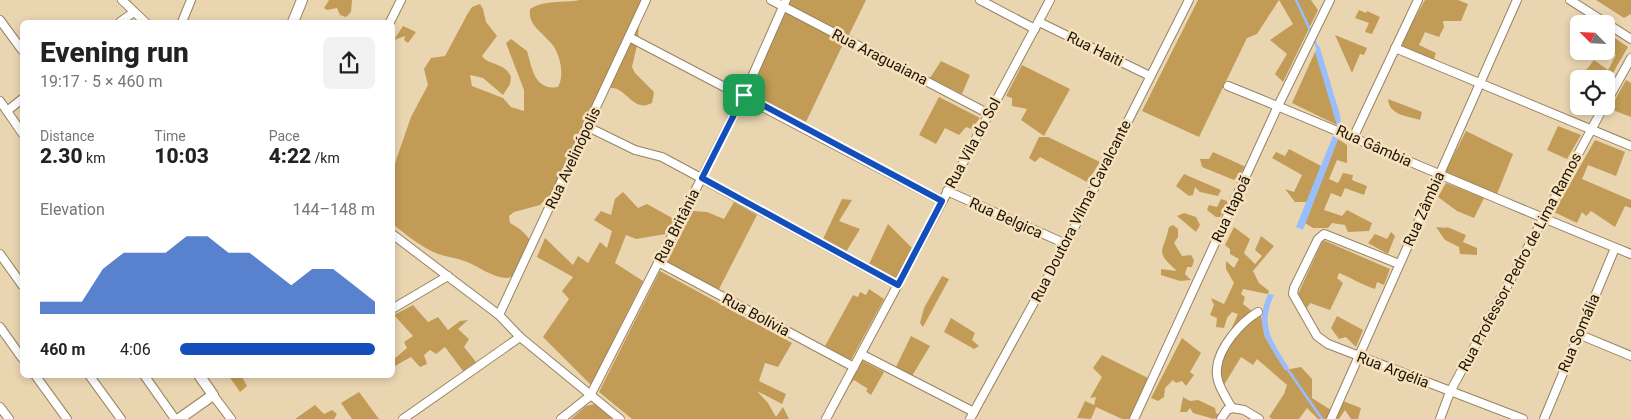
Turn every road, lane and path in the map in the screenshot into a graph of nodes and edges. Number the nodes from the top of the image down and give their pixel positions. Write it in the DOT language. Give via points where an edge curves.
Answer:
graph roads {
  1 [pos="122,0"];
  2 [pos="191,0"];
  3 [pos="302,0"];
  4 [pos="400,0"];
  5 [pos="646,0"];
  6 [pos="770,0"];
  7 [pos="980,0"];
  8 [pos="1050,0"];
  9 [pos="1189,0"];
  10 [pos="1330,0"];
  11 [pos="1418,0"];
  12 [pos="1517,0"];
  13 [pos="1570,0"];
  14 [pos="784,3"];
  15 [pos="134,12"];
  16 [pos="0,20"];
  17 [pos="123,20"];
  18 [pos="143,20"];
  19 [pos="183,20"];
  20 [pos="294,20"];
  21 [pos="391,20"];
  22 [pos="1037,25"];
  23 [pos="629,37"];
  24 [pos="1631,39"];
  25 [pos="20,47"];
  26 [pos="1395,48"];
  27 [pos="1631,58"];
  28 [pos="1150,76"];
  29 [pos="1480,84"];
  30 [pos="1228,86"];
  31 [pos="1615,87"];
  32 [pos="744,95"];
  33 [pos="0,101"];
  34 [pos="20,101"];
  35 [pos="1278,106"];
  36 [pos="7,111"];
  37 [pos="989,114"];
  38 [pos="1599,115"];
  39 [pos="588,127"];
  40 [pos="20,130"];
  41 [pos="1591,130"];
  42 [pos="1353,136"];
  43 [pos="1631,146"];
  44 [pos="1439,174"];
  45 [pos="702,178"];
  46 [pos="947,191"];
  47 [pos="942,201"];
  48 [pos="1543,217"];
  49 [pos="395,236"];
  50 [pos="1066,244"];
  51 [pos="1615,248"];
  52 [pos="0,254"];
  53 [pos="1631,254"];
  54 [pos="658,262"];
  55 [pos="1399,264"];
  56 [pos="448,276"];
  57 [pos="20,279"];
  58 [pos="898,285"];
  59 [pos="395,307"];
  60 [pos="1258,312"];
  61 [pos="500,316"];
  62 [pos="0,327"];
  63 [pos="1578,334"];
  64 [pos="520,337"];
  65 [pos="861,354"];
  66 [pos="20,355"];
  67 [pos="1358,356"];
  68 [pos="1631,356"];
  69 [pos="854,367"];
  70 [pos="37,378"];
  71 [pos="91,378"];
  72 [pos="146,378"];
  73 [pos="201,378"];
  74 [pos="1450,392"];
  75 [pos="213,395"];
  76 [pos="590,396"];
  77 [pos="0,406"];
  78 [pos="1232,408"];
  79 [pos="972,416"];
  80 [pos="827,417"];
  81 [pos="1331,417"];
  82 [pos="10,419"];
  83 [pos="67,419"];
  84 [pos="121,419"];
  85 [pos="175,419"];
  86 [pos="179,419"];
  87 [pos="231,419"];
  88 [pos="403,419"];
  89 [pos="561,419"];
  90 [pos="620,419"];
  91 [pos="836,419"];
  92 [pos="1134,419"];
  93 [pos="1221,419"];
  94 [pos="1259,419"];
  95 [pos="1440,419"];
  96 [pos="1523,419"];
  97 [pos="1544,419"];
  1 -- 15 [label="street"];
  2 -- 19 [label="street"];
  3 -- 20 [label="street"];
  4 -- 21 [label="street"];
  5 -- 23 [label="street, Rua Avelinópolis"];
  6 -- 14 [label="street, Rua Araguaiana"];
  7 -- 22 [label="street, Rua Haiti"];
  8 -- 22 [label="street, Rua Vila do Sol"];
  9 -- 28 [label="street, Rua Doutora Vilma Cavalcante"];
  10 -- 35 [label="street, Rua Itapoã"];
  11 -- 26 [label="street"];
  12 -- 29 [label="street, Rua Zâmbia"];
  13 -- 24 [label="street"];
  14 -- 32 [label="street, Rua Britânia"];
  14 -- 37 [label="street, Rua Araguaiana"];
  15 -- 17 [label="street"];
  15 -- 18 [label="street"];
  16 -- 25 [label="street"];
  22 -- 28 [label="street, Rua Haiti"];
  22 -- 37 [label="street, Rua Vila do Sol"];
  23 -- 32 [label="street"];
  23 -- 39 [label="street, Rua Avelinópolis"];
  26 -- 29 [label="street"];
  26 -- 42 [label="street"];
  27 -- 31 [label="street"];
  28 -- 50 [label="street, Rua Doutora Vilma Cavalcante"];
  29 -- 41 [label="street"];
  29 -- 44 [label="street, Rua Zâmbia"];
  30 -- 35 [label="street, Rua Gâmbia"];
  32 -- 45 [label="street, Rua Britânia"];
  32 -- 47 [label="street"];
  33 -- 36 [label="street"];
  34 -- 36 [label="street"];
  35 -- 42 [label="street, Rua Gâmbia"];
  35 -- 92 [label="street, Rua Itapoã"];
  36 -- 40 [label="street"];
  37 -- 46 [label="street, Rua Vila do Sol"];
  38 -- 41 [label="street, Rua Professor Pedro de Lima Ramos"];
  39 -- 45 [label="street" via="635,150 662,157"];
  39 -- 61 [label="street, Rua Avelinópolis"];
  41 -- 43 [label="street"];
  41 -- 48 [label="street, Rua Professor Pedro de Lima Ramos"];
  42 -- 44 [label="street, Rua Gâmbia"];
  44 -- 48 [label="street, Rua Gâmbia"];
  44 -- 55 [label="street, Rua Zâmbia"];
  45 -- 54 [label="street, Rua Britânia"];
  45 -- 58 [label="street"];
  46 -- 47 [label="street, Rua Vila do Sol"];
  46 -- 50 [label="street, Rua Belgica"];
  47 -- 58 [label="street, Rua Vila do Sol"];
  48 -- 51 [label="street, Rua Gâmbia"];
  48 -- 74 [label="street, Rua Professor Pedro de Lima Ramos"];
  49 -- 56 [label="street"];
  50 -- 79 [label="street, Rua Doutora Vilma Cavalcante"];
  51 -- 53 [label="street, Rua Gâmbia"];
  51 -- 63 [label="street, Rua Somália"];
  52 -- 57 [label="street"];
  54 -- 69 [label="street, Rua Bolívia"];
  54 -- 76 [label="street, Rua Britânia"];
  55 -- 67 [label="street, Rua Zâmbia"];
  55 -- 67 [label="street, Rua Argélia" via="1330,234 1321,235 1294,288 1294,298 1317,336"];
  56 -- 59 [label="street"];
  56 -- 61 [label="street"];
  58 -- 65 [label="street, Rua Vila do Sol"];
  60 -- 78 [label="street" via="1242,322 1226,346 1217,368 1220,388"];
  61 -- 64 [label="street"];
  62 -- 66 [label="street"];
  63 -- 68 [label="street"];
  63 -- 97 [label="street, Rua Somália"];
  64 -- 76 [label="street"];
  64 -- 88 [label="street"];
  65 -- 69 [label="street, Rua Vila do Sol"];
  65 -- 79 [label="street"];
  67 -- 74 [label="street, Rua Argélia"];
  67 -- 81 [label="street, Rua Zâmbia"];
  69 -- 80 [label="street, Rua Vila do Sol"];
  70 -- 83 [label="street"];
  71 -- 84 [label="street"];
  72 -- 85 [label="street"];
  73 -- 75 [label="street"];
  74 -- 95 [label="street, Rua Professor Pedro de Lima Ramos"];
  74 -- 96 [label="street, Rua Argélia"];
  75 -- 86 [label="street"];
  75 -- 87 [label="street"];
  76 -- 89 [label="street"];
  76 -- 90 [label="street"];
  77 -- 82 [label="street"];
  78 -- 93 [label="street"];
  78 -- 94 [label="street" via="1244,410"];
  80 -- 91 [label="street"];
}
